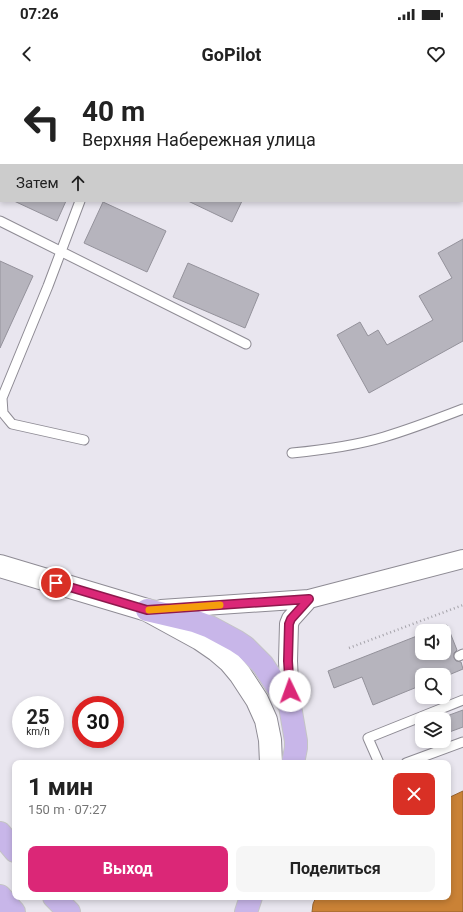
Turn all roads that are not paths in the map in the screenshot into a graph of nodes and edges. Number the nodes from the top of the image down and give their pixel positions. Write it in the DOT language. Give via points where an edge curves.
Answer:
graph roads {
  1 [pos="80,202"];
  2 [pos="0,220"];
  3 [pos="61,251"];
  4 [pos="246,344"];
  5 [pos="463,409"];
  6 [pos="84,440"];
  7 [pos="292,453"];
  8 [pos="463,559"];
  9 [pos="0,566"];
  10 [pos="309,599"];
  11 [pos="147,610"];
  12 [pos="463,700"];
  13 [pos="290,706"];
  14 [pos="463,742"];
  15 [pos="271,760"];
  16 [pos="294,760"];
  17 [pos="378,760"];
  18 [pos="414,760"];
  19 [pos="0,833"];
  20 [pos="12,847"];
  21 [pos="0,896"];
  22 [pos="57,900"];
  23 [pos="250,900"];
  24 [pos="14,912"];
  25 [pos="68,912"];
  26 [pos="246,912"];
  1 -- 3 [label="lane"];
  2 -- 3 [label="lane"];
  3 -- 4 [label="lane"];
  3 -- 6 [label="lane" via="2,398 3,413 12,424"];
  5 -- 7 [label="lane" via="383,437 336,448"];
  8 -- 10 [label="street"];
  9 -- 11 [label="main road"];
  10 -- 11 [label="street"];
  10 -- 13 [label="street" via="289,624"];
  11 -- 13 [label="main road" via="210,627 245,647 263,665"];
  11 -- 15 [label="main road" via="200,639 230,662 240,674 258,700 266,720"];
  12 -- 17 [label="lane" via="368,738"];
  13 -- 16 [label="main road" via="296,741"];
  14 -- 18 [label="lane"];
  19 -- 20 [label="main road"];
  21 -- 24 [label="main road"];
  22 -- 25 [label="main road"];
  23 -- 26 [label="main road"];
}
